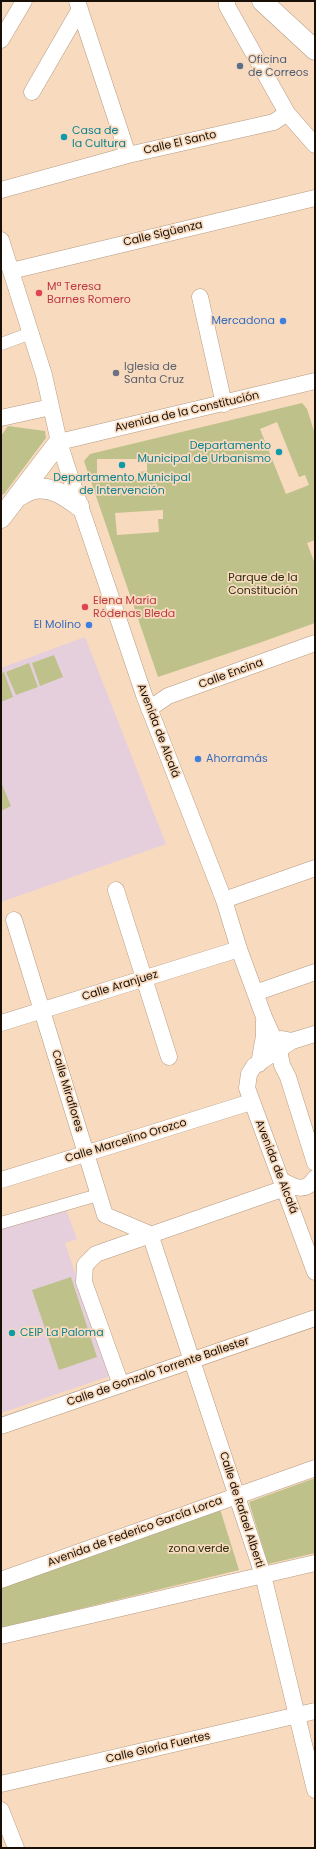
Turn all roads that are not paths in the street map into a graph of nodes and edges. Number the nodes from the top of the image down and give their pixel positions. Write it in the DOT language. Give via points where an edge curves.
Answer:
graph roads {
  1 [pos="24,1"];
  2 [pos="227,1"];
  3 [pos="262,1"];
  4 [pos="79,5"];
  5 [pos="1,40"];
  6 [pos="315,50"];
  7 [pos="32,92"];
  8 [pos="287,113"];
  9 [pos="315,145"];
  10 [pos="128,155"];
  11 [pos="1,190"];
  12 [pos="315,198"];
  13 [pos="1,240"];
  14 [pos="11,271"];
  15 [pos="200,297"];
  16 [pos="31,333"];
  17 [pos="1,344"];
  18 [pos="315,381"];
  19 [pos="224,404"];
  20 [pos="51,407"];
  21 [pos="1,418"];
  22 [pos="59,442"];
  23 [pos="17,497"];
  24 [pos="79,506"];
  25 [pos="1,518"];
  26 [pos="315,644"];
  27 [pos="149,709"];
  28 [pos="315,868"];
  29 [pos="116,890"];
  30 [pos="224,900"];
  31 [pos="14,920"];
  32 [pos="239,949"];
  33 [pos="315,972"];
  34 [pos="143,979"];
  35 [pos="255,993"];
  36 [pos="42,1010"];
  37 [pos="264,1017"];
  38 [pos="1,1023"];
  39 [pos="315,1034"];
  40 [pos="284,1052"];
  41 [pos="169,1057"];
  42 [pos="262,1062"];
  43 [pos="251,1102"];
  44 [pos="85,1153"];
  45 [pos="315,1163"];
  46 [pos="315,1178"];
  47 [pos="1,1180"];
  48 [pos="283,1184"];
  49 [pos="98,1195"];
  50 [pos="1,1223"];
  51 [pos="150,1234"];
  52 [pos="315,1272"];
  53 [pos="315,1318"];
  54 [pos="192,1360"];
  55 [pos="121,1385"];
  56 [pos="1,1426"];
  57 [pos="315,1468"];
  58 [pos="237,1496"];
  59 [pos="315,1563"];
  60 [pos="263,1575"];
  61 [pos="1,1580"];
  62 [pos="1,1636"];
  63 [pos="315,1711"];
  64 [pos="297,1715"];
  65 [pos="1,1784"];
  66 [pos="315,1790"];
  67 [pos="1,1810"];
  68 [pos="16,1848"];
  1 -- 5 [label="street"];
  2 -- 8 [label="street" via="227,6"];
  3 -- 6 [label="street"];
  4 -- 7 [label="street"];
  4 -- 10 [label="street"];
  8 -- 9 [label="street"];
  8 -- 10 [label="street, Calle El Santo" via="274,122"];
  10 -- 11 [label="street, Calle El Santo"];
  12 -- 14 [label="street, Calle Sigüenza"];
  13 -- 14 [label="street, Avenida de Alcalá"];
  14 -- 16 [label="street, Avenida de Alcalá"];
  15 -- 19 [label="street"];
  16 -- 17 [label="street"];
  16 -- 20 [label="street, Avenida de Alcalá"];
  18 -- 19 [label="street, Avenida de la Constitución"];
  19 -- 22 [label="street, Avenida de la Constitución"];
  20 -- 21 [label="street"];
  20 -- 22 [label="street, Avenida de Alcalá"];
  22 -- 23 [label="street"];
  22 -- 24 [label="street, Avenida de Alcalá"];
  23 -- 24 [label="street" via="35,489 53,490"];
  23 -- 25 [label="street"];
  24 -- 27 [label="street, Avenida de Alcalá"];
  26 -- 27 [label="street, Calle Encina" via="168,696"];
  27 -- 30 [label="street, Avenida de Alcalá"];
  28 -- 30 [label="street"];
  29 -- 34 [label="street"];
  30 -- 32 [label="street, Avenida de Alcalá"];
  31 -- 36 [label="street, Calle Miraflores"];
  32 -- 34 [label="street, Calle Aranjuez"];
  32 -- 35 [label="street, Avenida de Alcalá"];
  33 -- 35 [label="street"];
  34 -- 36 [label="street, Calle Aranjuez"];
  34 -- 41 [label="street"];
  35 -- 37 [label="street, Avenida de Alcalá"];
  36 -- 38 [label="street, Calle Aranjuez"];
  36 -- 44 [label="street, Calle Miraflores"];
  37 -- 40 [label="street, Avenida de Alcalá"];
  37 -- 42 [label="street, Avenida de Alcalá"];
  39 -- 40 [label="street"];
  40 -- 42 [label="street"];
  40 -- 45 [label="street, Avenida de Alcalá" via="288,1077"];
  42 -- 43 [label="street, Avenida de Alcalá" via="254,1066 247,1080 246,1088"];
  43 -- 44 [label="street, Calle Marcelino Orozco"];
  43 -- 48 [label="street, Avenida de Alcalá"];
  44 -- 47 [label="street, Calle Marcelino Orozco"];
  44 -- 49 [label="street, Calle Miraflores"];
  46 -- 48 [label="street" via="305,1188 296,1189"];
  48 -- 51 [label="street"];
  48 -- 52 [label="street, Avenida de Alcalá"];
  49 -- 50 [label="street"];
  49 -- 51 [label="street, Calle Miraflores" via="105,1215"];
  51 -- 54 [label="street, Calle de Rafael Alberti"];
  51 -- 55 [label="street" via="96,1254 85,1265 84,1282"];
  53 -- 54 [label="street, Calle de Gonzalo Torrente Ballester"];
  54 -- 55 [label="street, Calle de Gonzalo Torrente Ballester"];
  54 -- 58 [label="street, Calle de Rafael Alberti"];
  55 -- 56 [label="street, Calle de Gonzalo Torrente Ballester"];
  57 -- 58 [label="street, Avenida de Federico García Lorca"];
  58 -- 60 [label="street, Calle de Rafael Alberti"];
  58 -- 61 [label="street, Avenida de Federico García Lorca"];
  59 -- 60 [label="street"];
  60 -- 62 [label="street"];
  60 -- 64 [label="street, Calle de Rafael Alberti"];
  63 -- 64 [label="street, Calle Gloria Fuertes"];
  64 -- 65 [label="street, Calle Gloria Fuertes"];
  64 -- 66 [label="street, Calle de Rafael Alberti"];
  67 -- 68 [label="street"];
}
